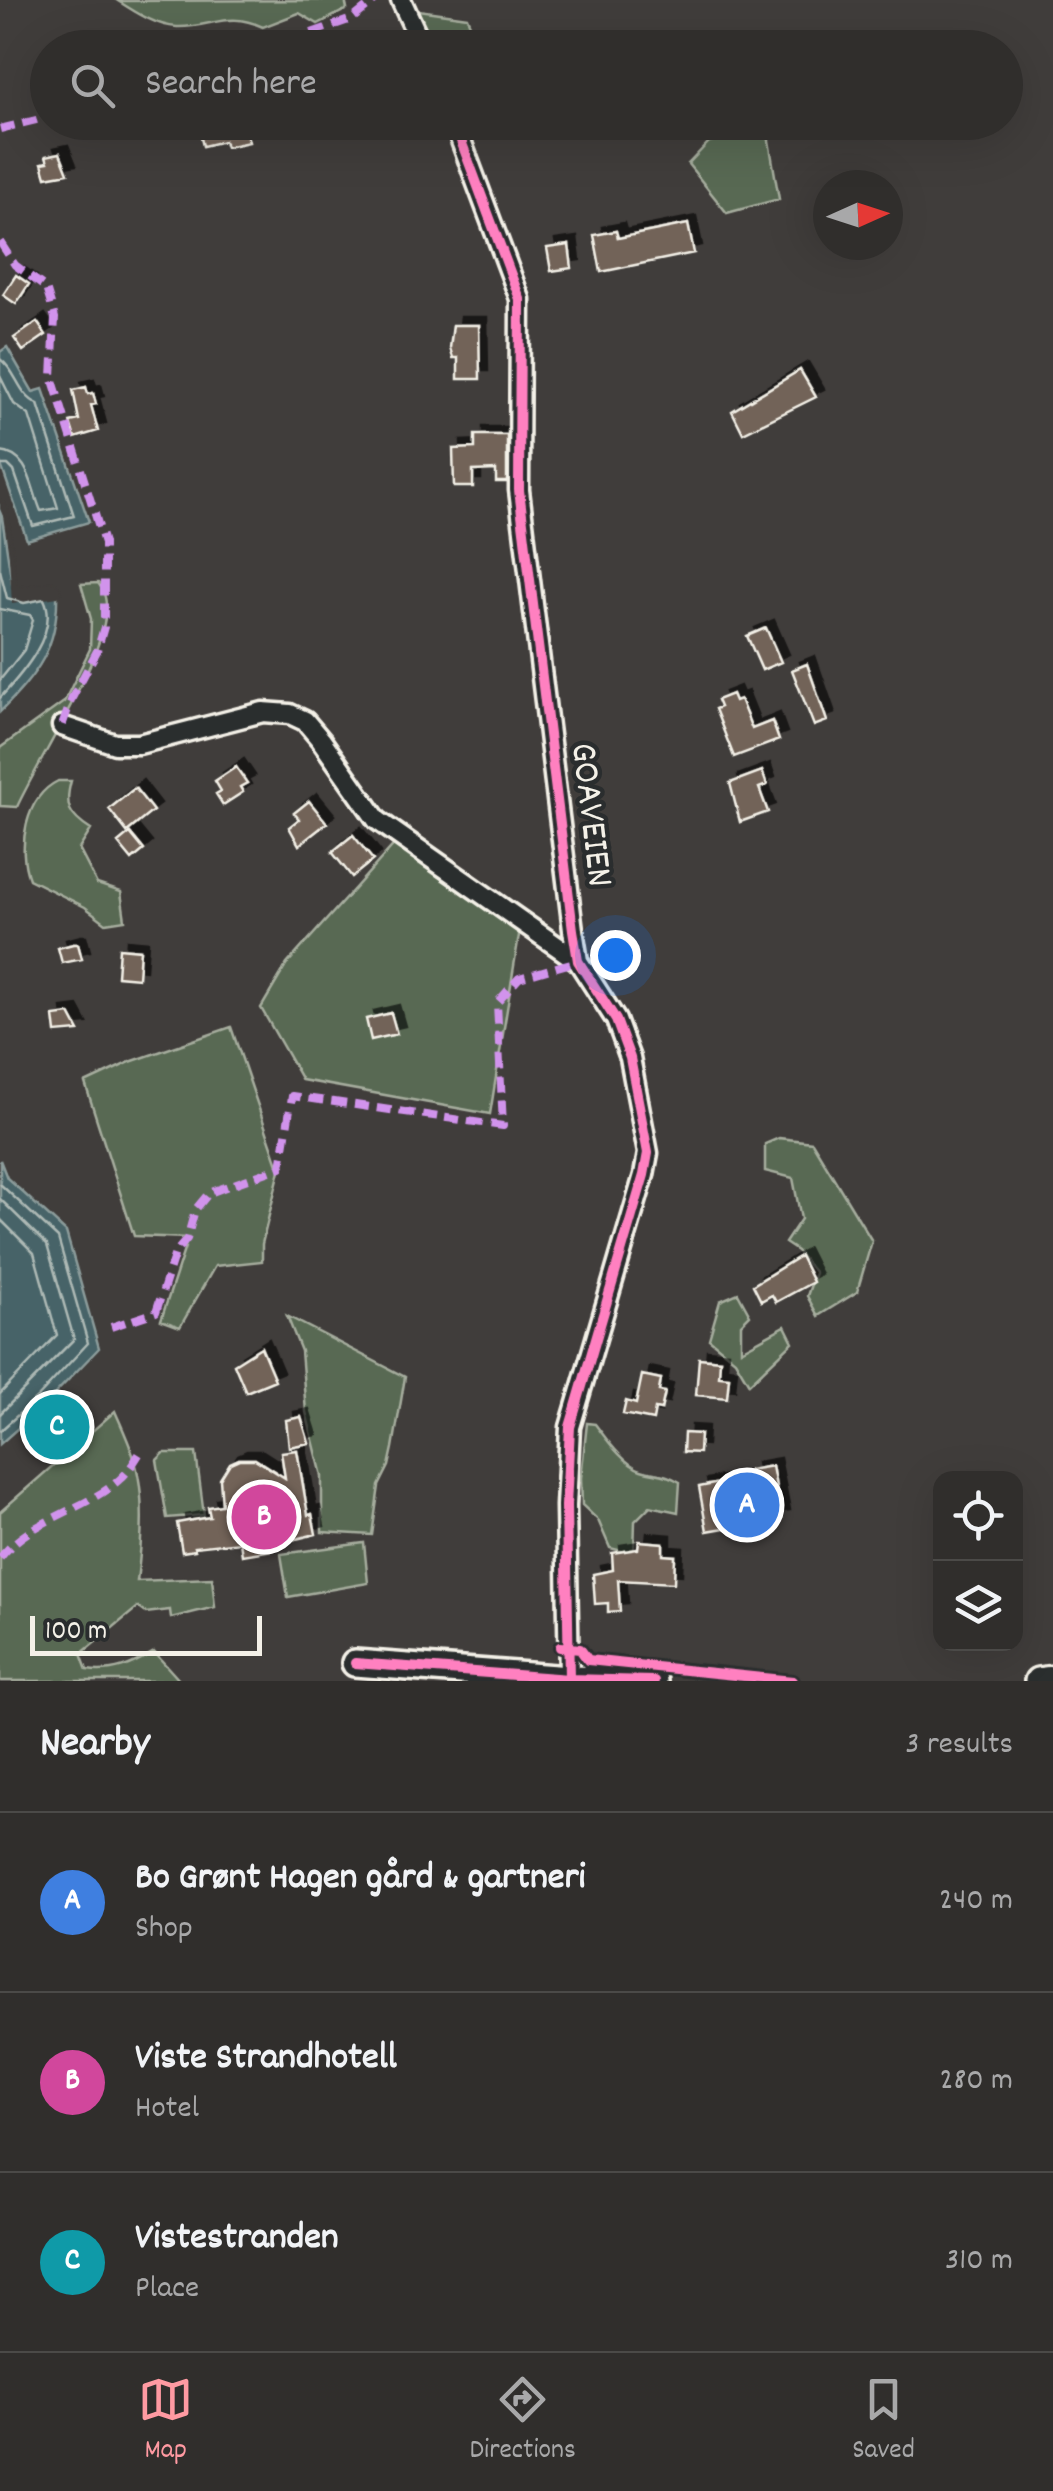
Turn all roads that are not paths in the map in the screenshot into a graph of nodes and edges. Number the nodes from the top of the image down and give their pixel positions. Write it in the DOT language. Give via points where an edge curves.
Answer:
graph roads {
  1 [pos="401,0"];
  2 [pos="415,30"];
  3 [pos="461,140"];
  4 [pos="62,726"];
  5 [pos="578,961"];
  6 [pos="355,1663"];
  7 [pos="390,1673"];
  8 [pos="1053,1679"];
  9 [pos="569,1680"];
  10 [pos="654,1681"];
  11 [pos="1038,1681"];
  1 -- 2 [label="street"];
  3 -- 5 [label="street, GOAVEIEN" via="520,300 518,485"];
  4 -- 5 [label="street" via="115,744 139,744 263,712 290,714 321,740 377,820"];
  5 -- 9 [label="street, GOAVEIEN" via="616,1020 630,1058 648,1153 570,1427"];
  6 -- 7 [label="main road"];
  7 -- 9 [label="main road"];
  8 -- 11 [label="main road"];
  9 -- 10 [label="main road"];
}
